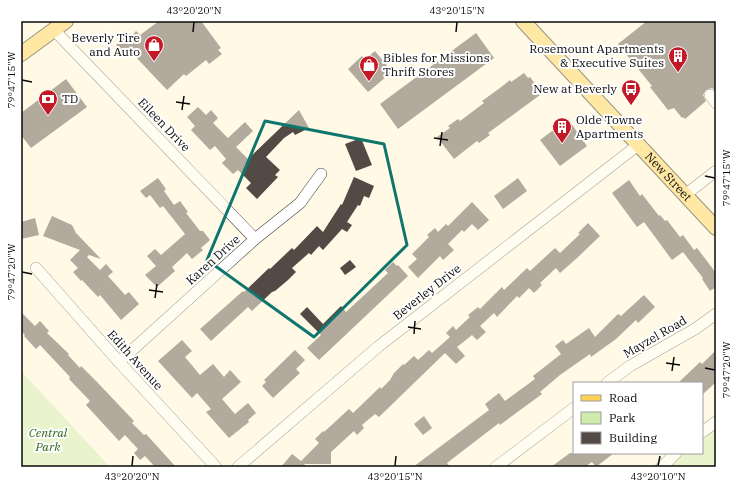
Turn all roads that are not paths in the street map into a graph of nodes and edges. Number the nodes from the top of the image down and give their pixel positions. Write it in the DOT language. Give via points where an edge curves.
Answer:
graph roads {
  1 [pos="66,21"];
  2 [pos="523,21"];
  3 [pos="54,30"];
  4 [pos="21,54"];
  5 [pos="638,145"];
  6 [pos="716,170"];
  7 [pos="321,174"];
  8 [pos="685,195"];
  9 [pos="716,228"];
  10 [pos="255,239"];
  11 [pos="36,268"];
  12 [pos="716,314"];
  13 [pos="119,362"];
  14 [pos="608,382"];
  15 [pos="573,409"];
  16 [pos="716,422"];
  17 [pos="703,431"];
  18 [pos="675,454"];
  19 [pos="216,467"];
  20 [pos="238,467"];
  21 [pos="496,467"];
  22 [pos="662,467"];
  1 -- 3 [label="main road"];
  2 -- 5 [label="main road, New Street"];
  3 -- 4 [label="main road"];
  3 -- 10 [label="street, Eileen Drive"];
  5 -- 8 [label="main road, New Street"];
  5 -- 20 [label="street, Beverley Drive" via="379,346"];
  6 -- 8 [label="street"];
  7 -- 10 [label="street, Karen Drive" via="300,203"];
  8 -- 9 [label="main road, New Street"];
  10 -- 13 [label="street, Karen Drive"];
  11 -- 13 [label="street, Edith Avenue"];
  12 -- 14 [label="street, Mayzel Road" via="695,330 630,366"];
  13 -- 19 [label="street, Edith Avenue"];
  15 -- 21 [label="street"];
  16 -- 17 [label="street"];
  18 -- 22 [label="street"];
}
